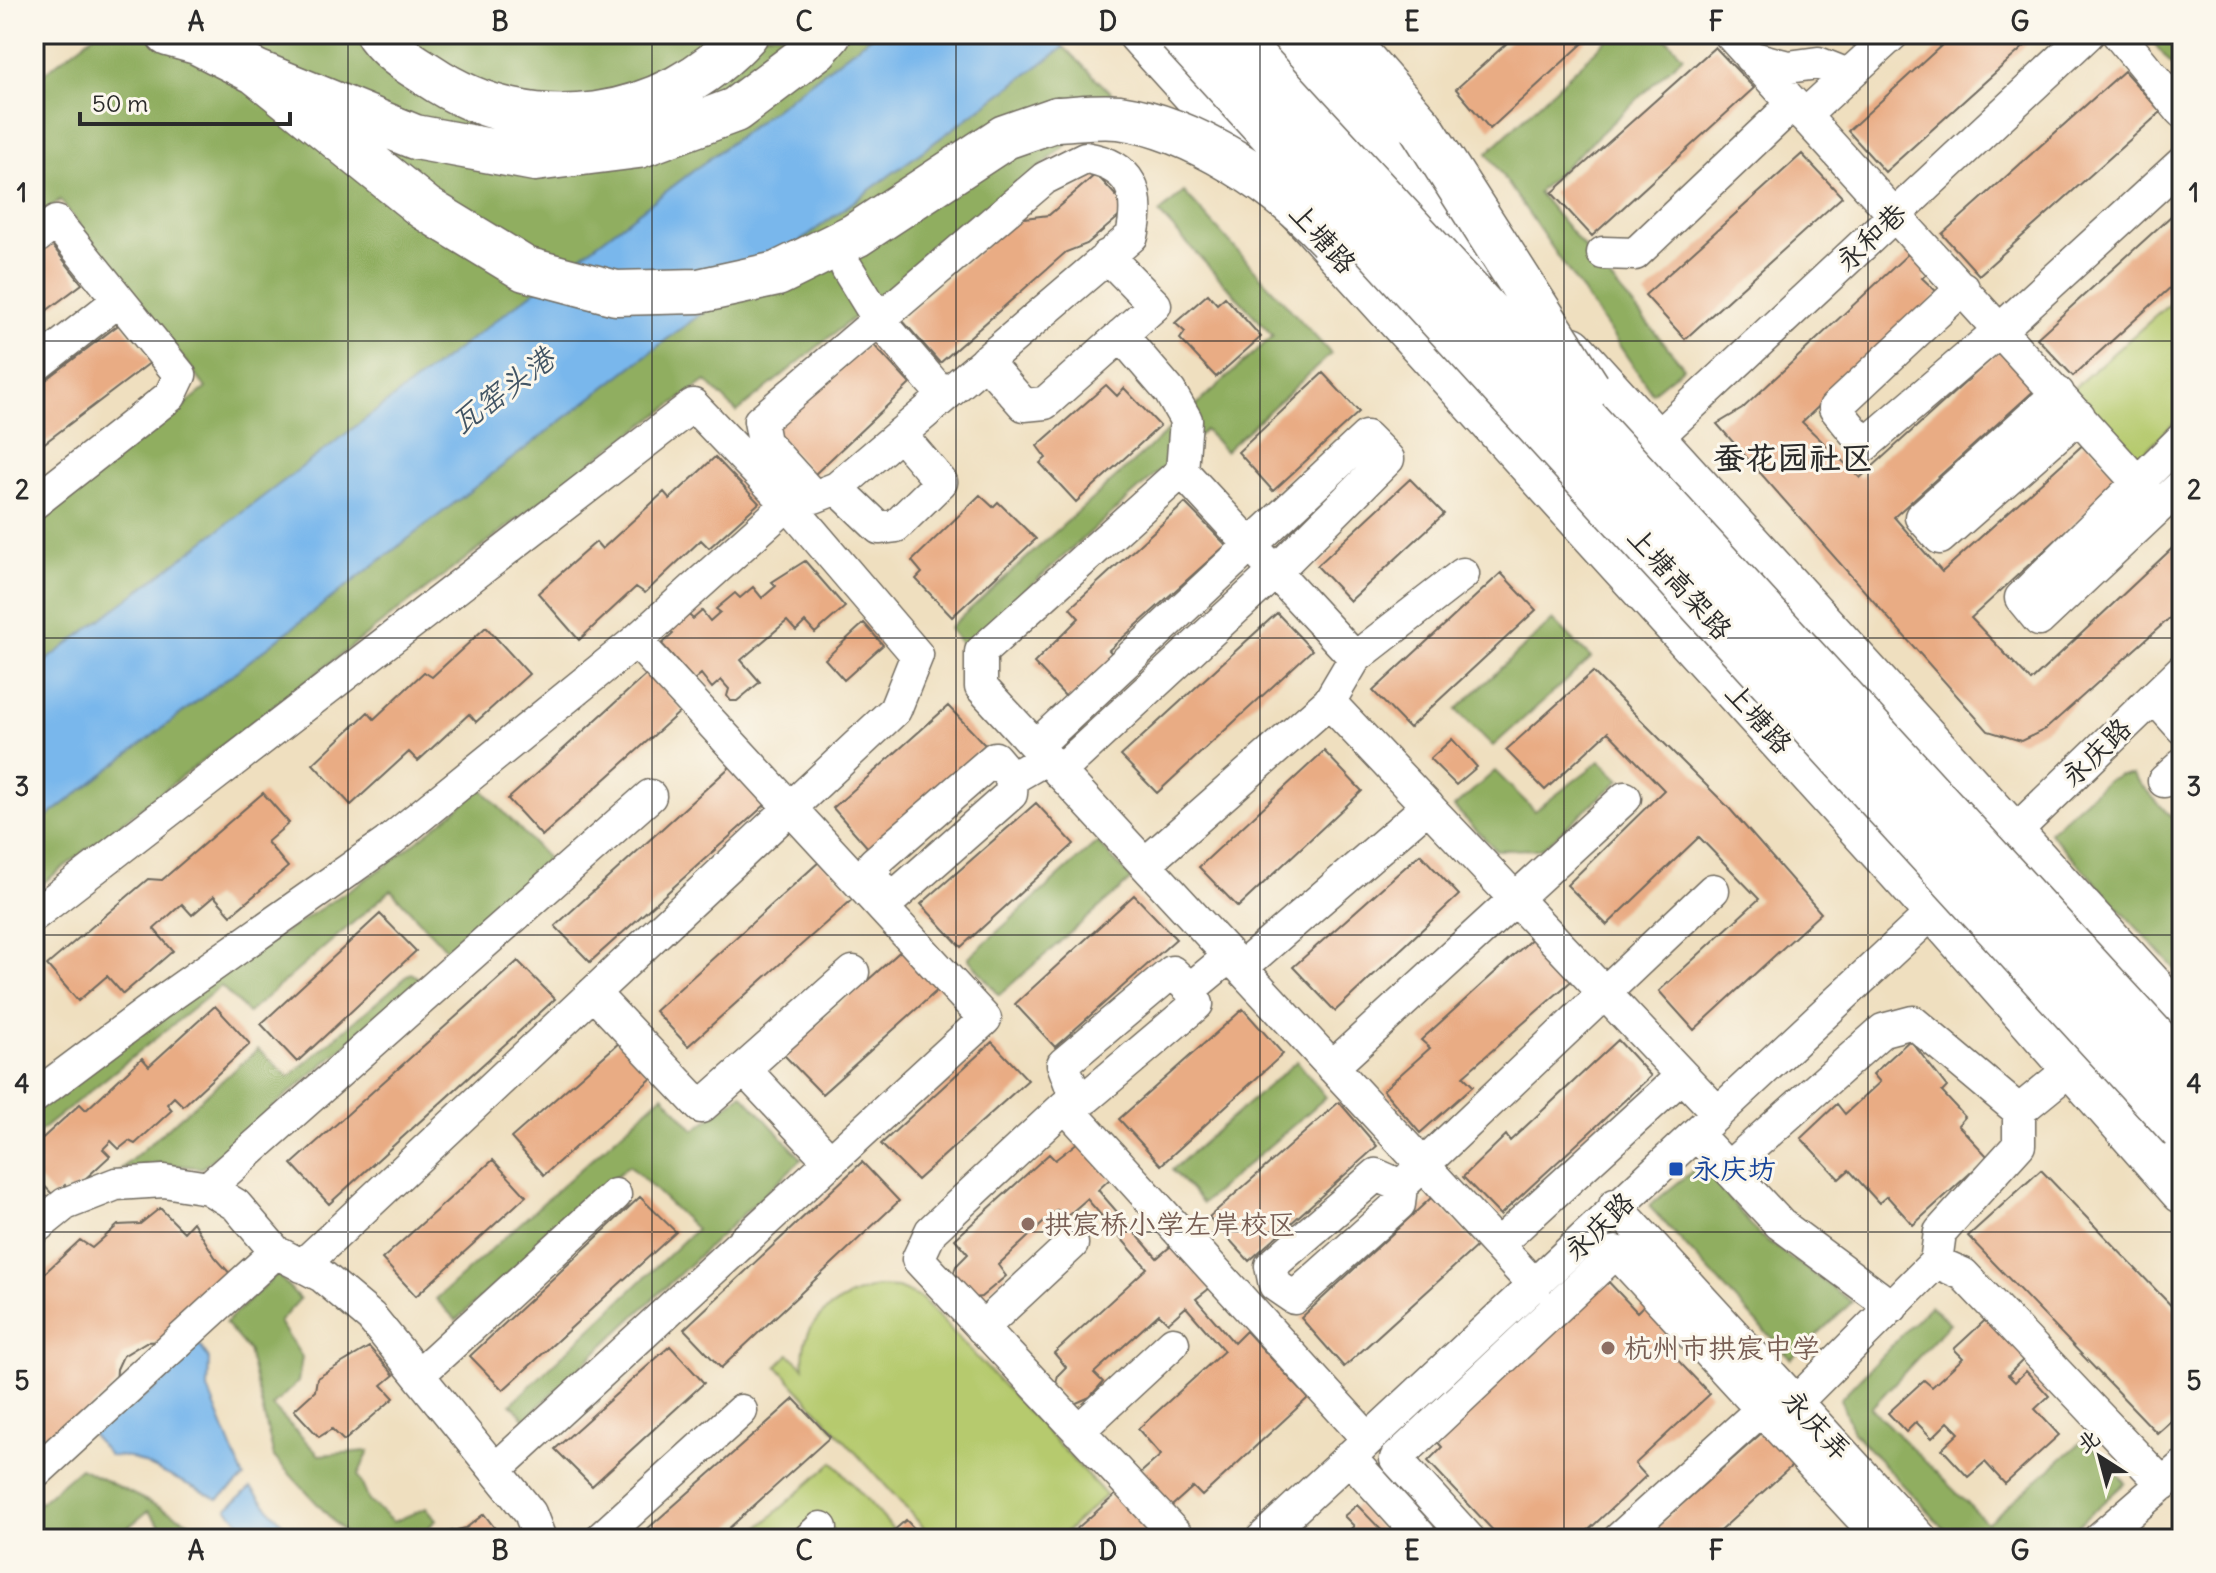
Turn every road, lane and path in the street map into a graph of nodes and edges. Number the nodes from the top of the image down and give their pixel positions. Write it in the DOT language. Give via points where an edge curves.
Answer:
graph roads {
  1 [pos="168,34"];
  2 [pos="378,34"];
  3 [pos="746,34"];
  4 [pos="829,34"];
  5 [pos="1232,34"];
  6 [pos="1287,34"];
  7 [pos="1340,34"];
  8 [pos="1369,34"];
  9 [pos="1893,34"];
  10 [pos="2088,34"];
  11 [pos="2118,34"];
  12 [pos="1158,40"];
  13 [pos="1740,45"];
  14 [pos="256,72"];
  15 [pos="1848,75"];
  16 [pos="1798,110"];
  17 [pos="2182,112"];
  18 [pos="1421,127"];
  19 [pos="2182,163"];
  20 [pos="1894,215"];
  21 [pos="34,239"];
  22 [pos="1603,253"];
  23 [pos="1107,256"];
  24 [pos="847,268"];
  25 [pos="1963,288"];
  26 [pos="119,300"];
  27 [pos="879,320"];
  28 [pos="2001,329"];
  29 [pos="1121,335"];
  30 [pos="985,361"];
  31 [pos="34,367"];
  32 [pos="2058,393"];
  33 [pos="944,396"];
  34 [pos="2079,416"];
  35 [pos="900,434"];
  36 [pos="2182,439"];
  37 [pos="1654,440"];
  38 [pos="1182,471"];
  39 [pos="2138,482"];
  40 [pos="1649,485"];
  41 [pos="837,488"];
  42 [pos="2171,496"];
  43 [pos="34,503"];
  44 [pos="788,504"];
  45 [pos="1251,545"];
  46 [pos="1275,572"];
  47 [pos="1463,574"];
  48 [pos="1700,605"];
  49 [pos="636,641"];
  50 [pos="1355,658"];
  51 [pos="2182,670"];
  52 [pos="2154,697"];
  53 [pos="1329,702"];
  54 [pos="2182,728"];
  55 [pos="1048,758"];
  56 [pos="1012,778"];
  57 [pos="650,796"];
  58 [pos="1625,798"];
  59 [pos="1428,806"];
  60 [pos="792,807"];
  61 [pos="2011,835"];
  62 [pos="1145,864"];
  63 [pos="1713,890"];
  64 [pos="1514,897"];
  65 [pos="1935,912"];
  66 [pos="34,915"];
  67 [pos="1236,962"];
  68 [pos="853,972"];
  69 [pos="1190,989"];
  70 [pos="593,993"];
  71 [pos="1606,994"];
  72 [pos="2182,1019"];
  73 [pos="1332,1067"];
  74 [pos="2073,1067"];
  75 [pos="2182,1068"];
  76 [pos="744,1069"];
  77 [pos="1682,1076"];
  78 [pos="34,1097"];
  79 [pos="2019,1111"];
  80 [pos="1707,1123"];
  81 [pos="2182,1130"];
  82 [pos="830,1161"];
  83 [pos="1728,1168"];
  84 [pos="1412,1175"];
  85 [pos="208,1188"];
  86 [pos="2182,1192"];
  87 [pos="615,1195"];
  88 [pos="1616,1207"];
  89 [pos="34,1229"];
  90 [pos="1072,1244"];
  91 [pos="1497,1245"];
  92 [pos="289,1259"];
  93 [pos="1936,1262"];
  94 [pos="1535,1286"];
  95 [pos="1892,1307"];
  96 [pos="982,1328"];
  97 [pos="1173,1343"];
  98 [pos="418,1375"];
  99 [pos="1796,1402"];
  100 [pos="1762,1409"];
  101 [pos="741,1411"];
  102 [pos="1078,1431"];
  103 [pos="1359,1448"];
  104 [pos="495,1470"];
  105 [pos="34,1474"];
  106 [pos="2173,1475"];
  107 [pos="1875,1518"];
  108 [pos="540,1539"];
  109 [pos="600,1539"];
  110 [pos="1180,1539"];
  111 [pos="1262,1539"];
  112 [pos="1423,1539"];
  113 [pos="1469,1539"];
  114 [pos="1619,1539"];
  115 [pos="1922,1539"];
  116 [pos="2099,1539"];
  1 -- 14 [label="highway" via="197,42"];
  2 -- 3 [label="highway" via="390,49 455,93 542,118 623,111 658,99 696,78"];
  4 -- 14 [label="highway" via="735,110 638,146 535,159 415,137"];
  5 -- 40 [label="highway, 上塘高架路, bridge"];
  6 -- 37 [label="main road"];
  7 -- 18 [label="highway"];
  8 -- 18 [label="highway"];
  9 -- 15 [label="street"];
  10 -- 20 [label="street, 永和巷"];
  11 -- 17 [label="street"];
  12 -- 48 [label="highway, 上塘高架路, bridge"];
  12 -- 65 [label="main road, 上塘路"];
  13 -- 15 [label="street" via="1788,67 1818,63"];
  13 -- 16 [label="street"];
  14 -- 48 [label="highway, bridge" via="425,208 525,269 616,293 699,291 777,274 856,235 1005,137 1057,119 1118,117 1167,130 1298,204 1606,535"];
  15 -- 16 [label="street"];
  16 -- 20 [label="street"];
  16 -- 22 [label="street" via="1635,254"];
  18 -- 40 [label="highway, bridge"];
  19 -- 28 [label="street"];
  20 -- 25 [label="street"];
  20 -- 37 [label="street, 永和巷"];
  21 -- 26 [label="street" via="56,222"];
  23 -- 27 [label="street" via="1132,236 1137,213 1130,179 1107,161 1085,158 1045,178"];
  23 -- 29 [label="street" via="1155,305"];
  23 -- 30 [label="street"];
  24 -- 27 [label="street"];
  25 -- 28 [label="street"];
  25 -- 28 [label="street" via="1835,408 1865,445"];
  26 -- 31 [label="street"];
  26 -- 43 [label="street" via="180,375 170,396"];
  27 -- 33 [label="street"];
  27 -- 41 [label="street" via="760,421 764,442 814,497"];
  28 -- 32 [label="street"];
  29 -- 30 [label="street" via="1045,403 1024,405"];
  29 -- 38 [label="street" via="1170,392 1186,420"];
  30 -- 33 [label="street"];
  32 -- 34 [label="street"];
  32 -- 34 [label="street" via="1921,517 1940,538"];
  33 -- 35 [label="street"];
  34 -- 39 [label="street"];
  35 -- 41 [label="street"];
  35 -- 41 [label="street" via="941,482 896,526 879,528"];
  36 -- 39 [label="street"];
  37 -- 61 [label="main road"];
  38 -- 45 [label="street"];
  38 -- 55 [label="street" via="981,652 981,687"];
  39 -- 42 [label="street"];
  39 -- 42 [label="street" via="2021,598 2039,620"];
  40 -- 75 [label="highway, 上塘高架路, bridge"];
  44 -- 49 [label="street"];
  44 -- 60 [label="street" via="917,655 895,710"];
  44 -- 66 [label="street" via="693,405"];
  45 -- 46 [label="street"];
  45 -- 46 [label="street" via="1366,437 1388,459"];
  45 -- 55 [label="street"];
  46 -- 50 [label="street"];
  46 -- 55 [label="street"];
  47 -- 50 [label="street"];
  48 -- 81 [label="highway, 上塘高架路, bridge"];
  49 -- 60 [label="street"];
  49 -- 78 [label="street" via="387,843"];
  50 -- 53 [label="street"];
  51 -- 52 [label="street, 永庆路"];
  52 -- 54 [label="street"];
  52 -- 61 [label="street, 永庆路"];
  53 -- 59 [label="street"];
  53 -- 62 [label="street"];
  55 -- 56 [label="street"];
  55 -- 62 [label="street"];
  57 -- 85 [label="street"];
  58 -- 64 [label="street"];
  59 -- 64 [label="street"];
  59 -- 67 [label="street"];
  60 -- 70 [label="street"];
  60 -- 82 [label="street" via="985,1019"];
  61 -- 65 [label="street, 永庆路"];
  61 -- 72 [label="main road"];
  62 -- 67 [label="street"];
  63 -- 71 [label="street"];
  64 -- 71 [label="street"];
  64 -- 73 [label="street"];
  65 -- 74 [label="main road, 上塘路"];
  65 -- 80 [label="street, 永庆路"];
  67 -- 69 [label="street"];
  67 -- 73 [label="street"];
  68 -- 76 [label="street"];
  70 -- 76 [label="street" via="701,1107"];
  70 -- 92 [label="street"];
  71 -- 77 [label="street"];
  71 -- 84 [label="street"];
  73 -- 84 [label="street"];
  74 -- 79 [label="street"];
  74 -- 86 [label="main road, 上塘路"];
  76 -- 82 [label="street"];
  77 -- 80 [label="street"];
  77 -- 91 [label="street"];
  79 -- 83 [label="street" via="1913,1022 1883,1030"];
  79 -- 93 [label="street" via="2019,1145 1940,1232"];
  80 -- 83 [label="street"];
  80 -- 88 [label="street, 永庆路"];
  82 -- 104 [label="street"];
  83 -- 95 [label="street" via="1780,1224"];
  84 -- 91 [label="street"];
  85 -- 89 [label="street" via="164,1181 116,1184 65,1204"];
  85 -- 92 [label="street" via="236,1205"];
  87 -- 98 [label="street"];
  88 -- 94 [label="street, 永庆路"];
  88 -- 99 [label="street, 永庆弄"];
  90 -- 96 [label="street"];
  91 -- 94 [label="street"];
  92 -- 98 [label="street" via="322,1276 371,1317"];
  92 -- 105 [label="street"];
  93 -- 95 [label="street"];
  93 -- 106 [label="street" via="1963,1274"];
  94 -- 103 [label="street, 永庆路"];
  95 -- 99 [label="street"];
  96 -- 102 [label="street"];
  96 -- 103 [label="street" via="918,1259 931,1231 1065,1106"];
  97 -- 102 [label="street"];
  98 -- 104 [label="street"];
  99 -- 107 [label="street, 永庆弄"];
  100 -- 107 [label="street"];
  100 -- 113 [label="street" via="1616,1252 1396,1459"];
  100 -- 114 [label="street"];
  101 -- 109 [label="street"];
  102 -- 110 [label="street"];
  103 -- 111 [label="street, 永庆路"];
  103 -- 112 [label="street"];
  104 -- 108 [label="street" via="530,1513"];
  106 -- 116 [label="street"];
  107 -- 115 [label="street, 永庆弄"];
}
